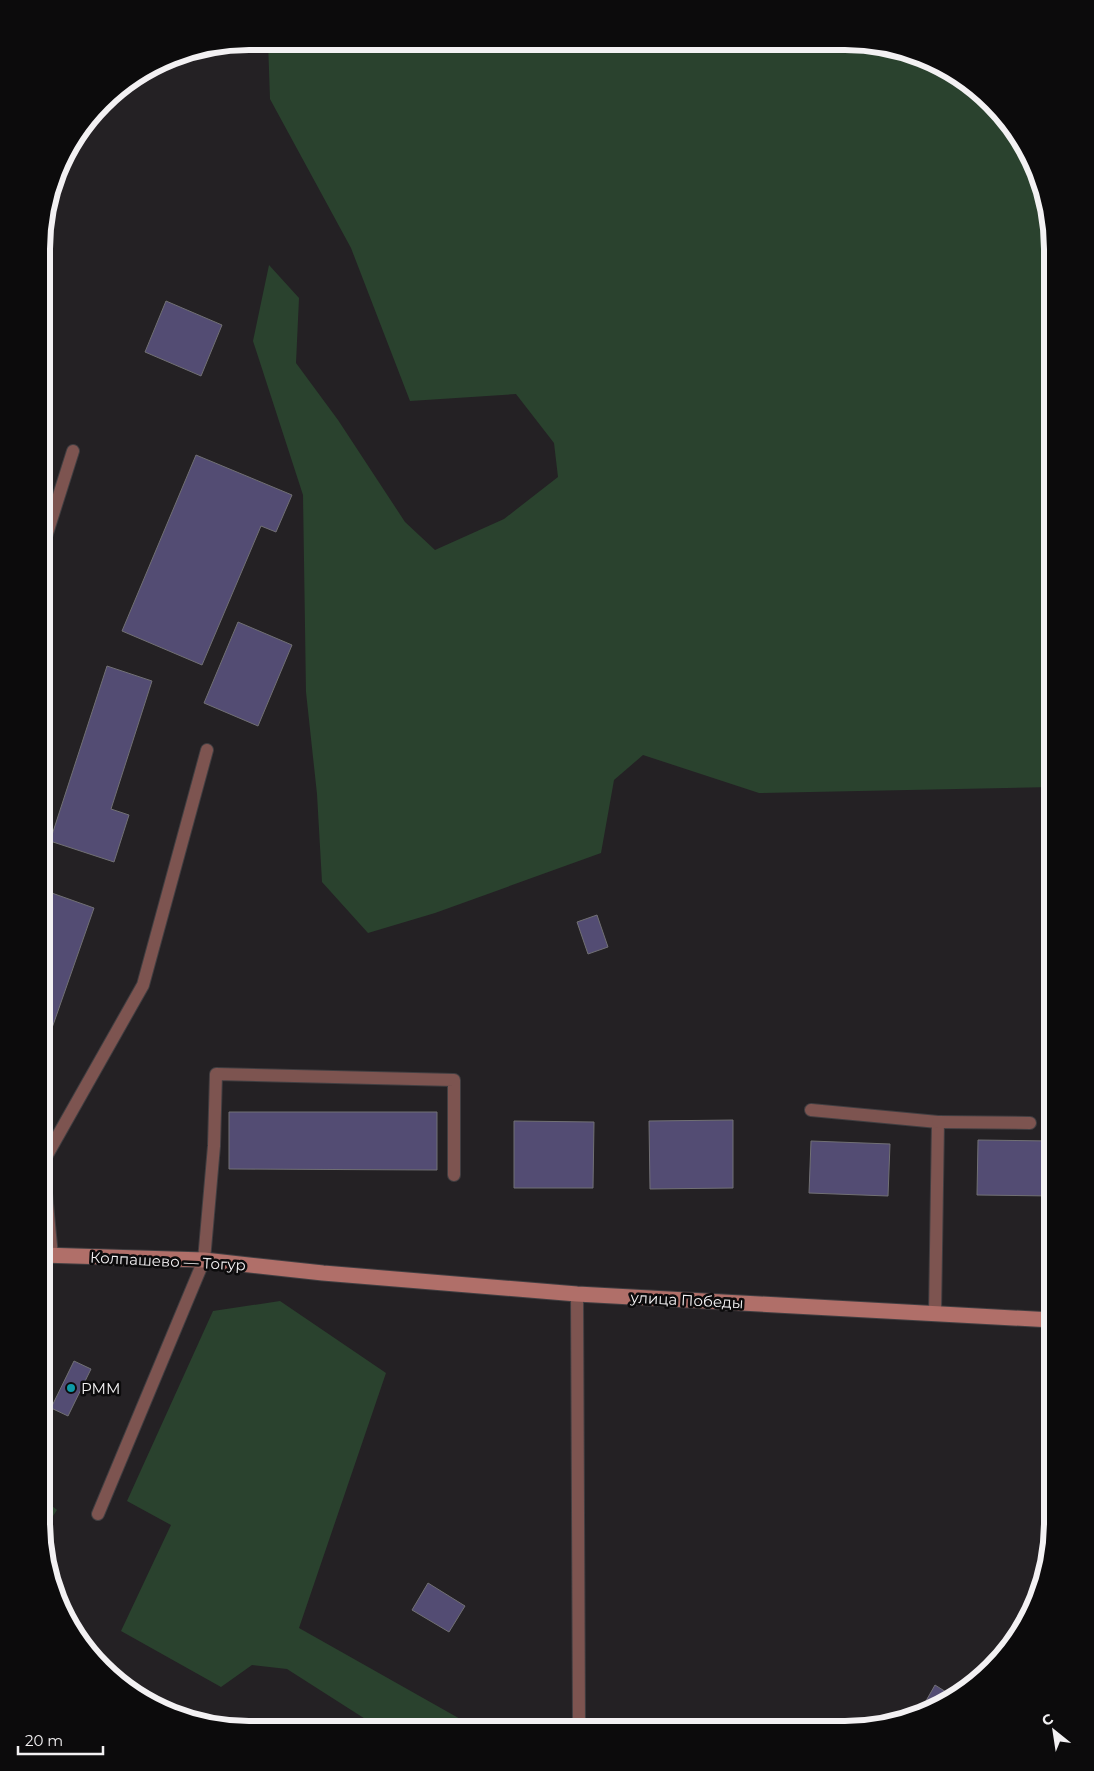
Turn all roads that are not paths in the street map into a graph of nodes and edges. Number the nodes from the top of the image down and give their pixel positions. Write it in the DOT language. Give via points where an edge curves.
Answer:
graph roads {
  1 [pos="74,451"];
  2 [pos="50,522"];
  3 [pos="207,750"];
  4 [pos="811,1110"];
  5 [pos="938,1122"];
  6 [pos="1030,1123"];
  7 [pos="50,1150"];
  8 [pos="454,1175"];
  9 [pos="50,1256"];
  10 [pos="204,1260"];
  11 [pos="323,1273"];
  12 [pos="577,1294"];
  13 [pos="936,1314"];
  14 [pos="1044,1320"];
  15 [pos="98,1514"];
  16 [pos="579,1721"];
  1 -- 2 [label="lane"];
  3 -- 7 [label="lane" via="143,984"];
  4 -- 5 [label="lane"];
  5 -- 6 [label="lane"];
  5 -- 13 [label="lane"];
  8 -- 10 [label="lane" via="454,1080 216,1074 214,1146"];
  9 -- 10 [label="street, Колпашево — Тогур"];
  10 -- 11 [label="street, Колпашево — Тогур"];
  10 -- 15 [label="lane"];
  11 -- 12 [label="street, улица Победы"];
  12 -- 13 [label="street, улица Победы"];
  12 -- 16 [label="lane"];
  13 -- 14 [label="street, улица Победы"];
}
